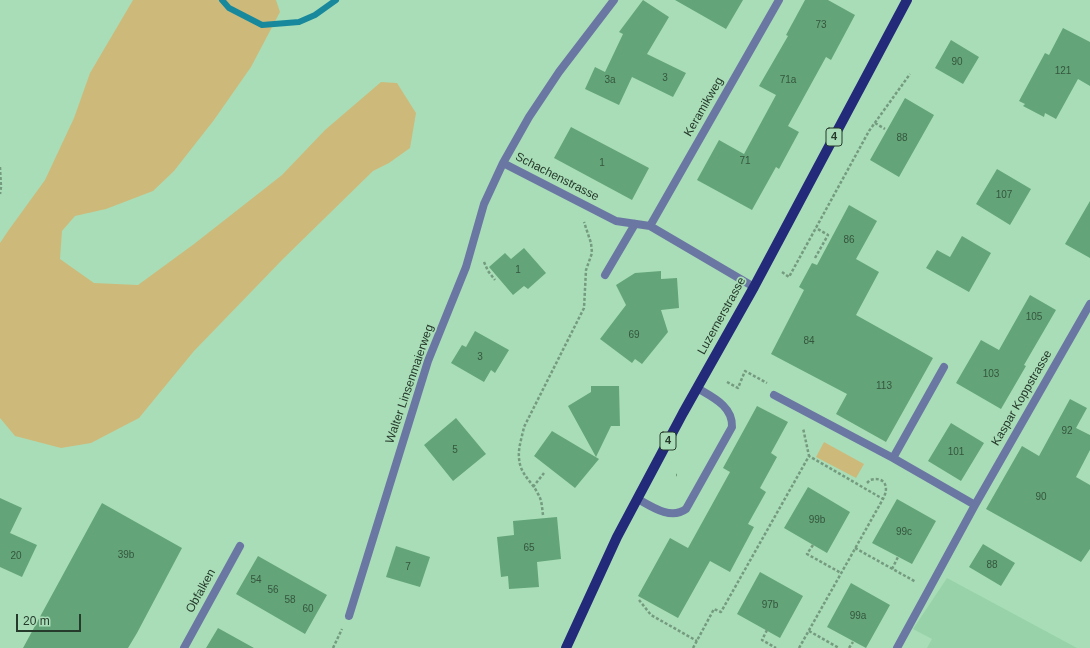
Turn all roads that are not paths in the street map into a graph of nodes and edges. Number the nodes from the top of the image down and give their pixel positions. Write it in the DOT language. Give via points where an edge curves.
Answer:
graph roads {
  1 [pos="614,0"];
  2 [pos="778,0"];
  3 [pos="907,0"];
  4 [pos="503,163"];
  5 [pos="635,224"];
  6 [pos="650,226"];
  7 [pos="604,275"];
  8 [pos="754,286"];
  9 [pos="1090,304"];
  10 [pos="944,367"];
  11 [pos="697,388"];
  12 [pos="774,395"];
  13 [pos="893,458"];
  14 [pos="638,499"];
  15 [pos="975,505"];
  16 [pos="240,546"];
  17 [pos="349,616"];
  18 [pos="184,648"];
  19 [pos="566,648"];
  20 [pos="897,648"];
  1 -- 4 [label="street, Schachenstrasse" via="528,117"];
  2 -- 6 [label="street, Keramikweg"];
  3 -- 8 [label="main road, Luzernerstrasse / 4"];
  4 -- 5 [label="street, Schachenstrasse" via="616,221"];
  4 -- 17 [label="street, Walter Linsenmaierweg" via="484,204 466,267 428,361"];
  5 -- 6 [label="street, Schachenstrasse"];
  5 -- 7 [label="street"];
  6 -- 8 [label="street, Schachenstrasse"];
  8 -- 11 [label="main road, Luzernerstrasse / 4"];
  9 -- 15 [label="street, Kaspar Koppstrasse"];
  10 -- 13 [label="street"];
  11 -- 14 [label="main road, Luzernerstrasse / 4"];
  11 -- 14 [label="street" via="724,405 730,413 732,426 686,509 675,513 659,511"];
  12 -- 13 [label="street"];
  13 -- 15 [label="street"];
  14 -- 19 [label="main road, Luzernerstrasse / 4" via="602,567"];
  15 -- 20 [label="street, Kaspar Koppstrasse"];
  16 -- 18 [label="street, Obfalken"];
}
